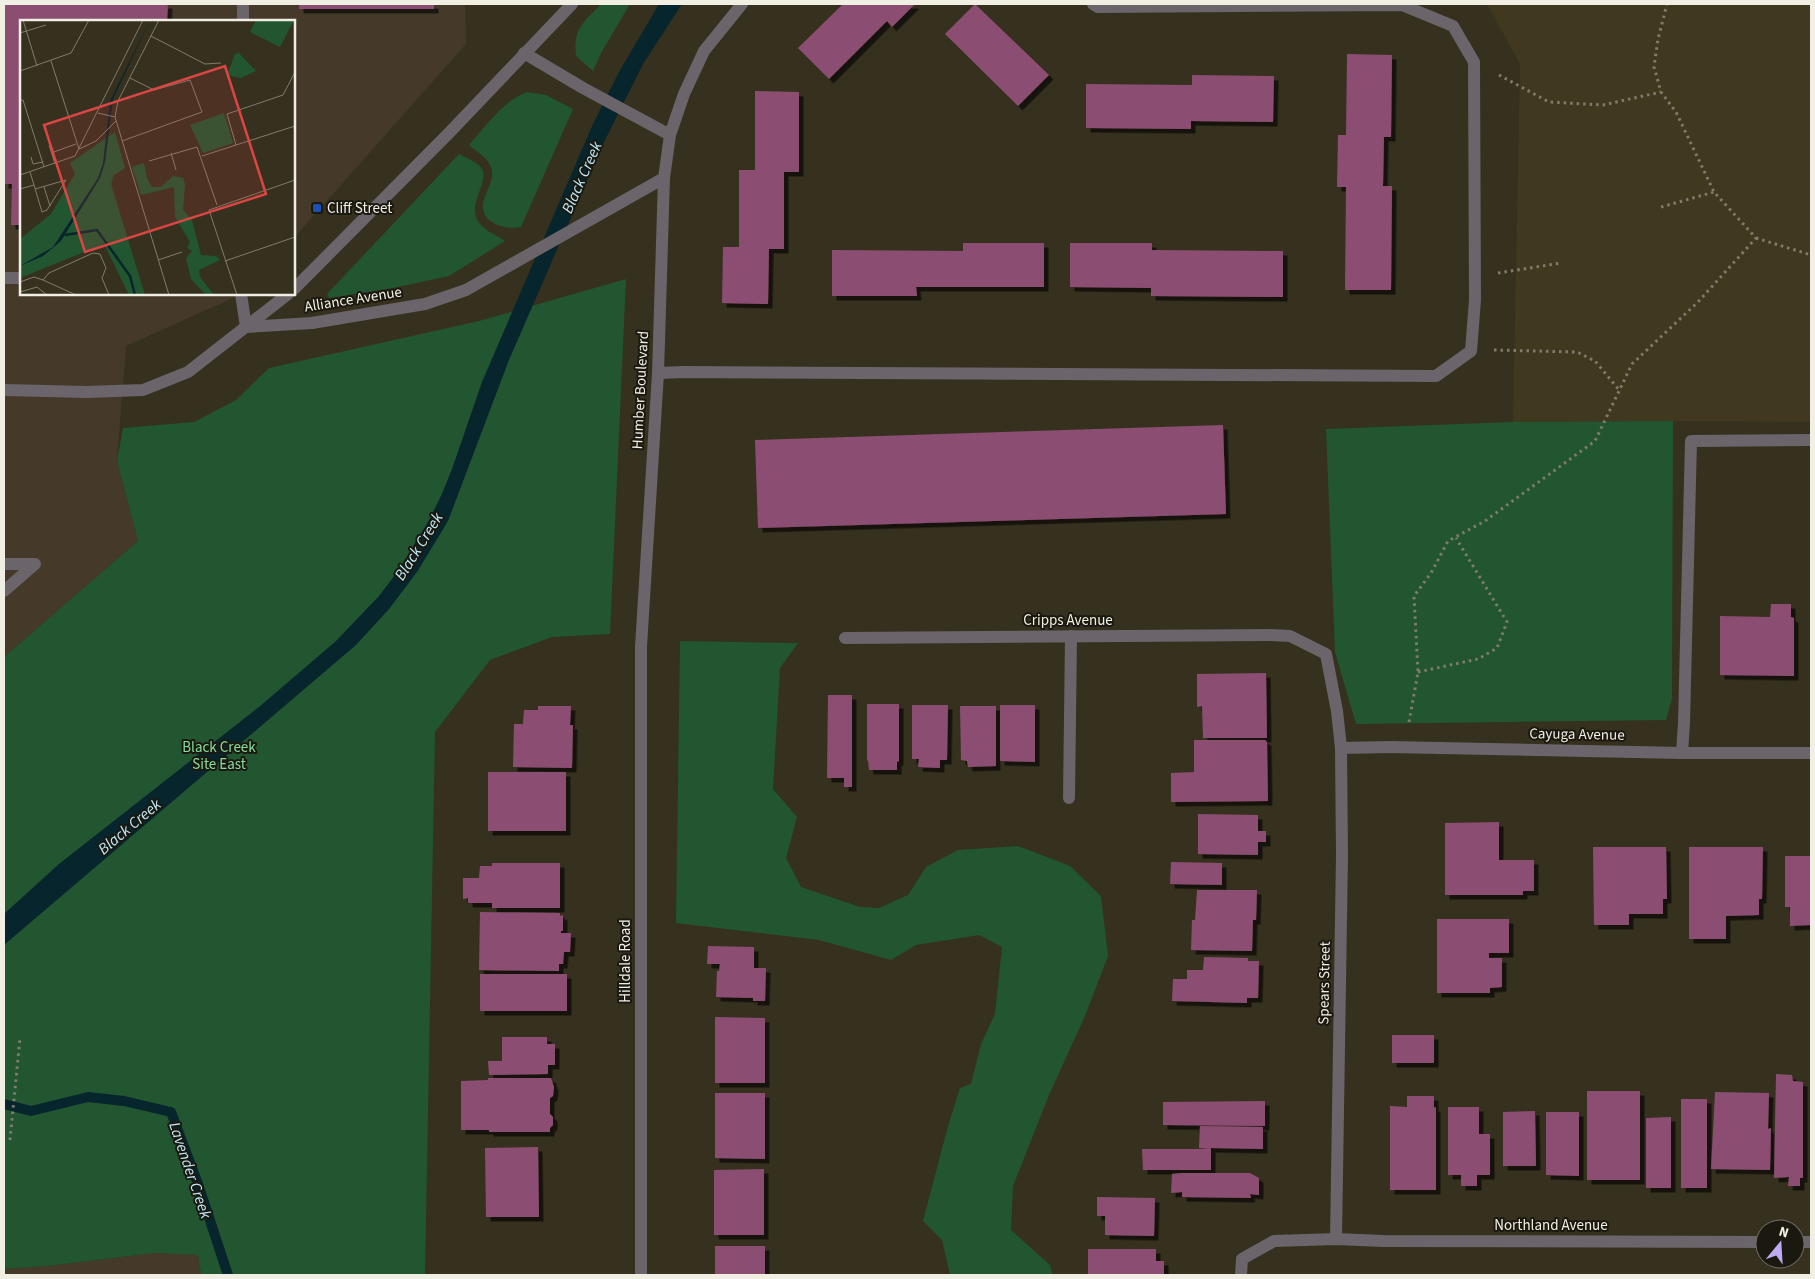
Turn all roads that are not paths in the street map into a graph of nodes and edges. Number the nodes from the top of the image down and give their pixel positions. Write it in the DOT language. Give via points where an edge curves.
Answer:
graph roads {
  1 [pos="243,4"];
  2 [pos="572,4"];
  3 [pos="742,4"];
  4 [pos="1093,4"];
  5 [pos="242,20"];
  6 [pos="524,53"];
  7 [pos="670,135"];
  8 [pos="664,178"];
  9 [pos="4,278"];
  10 [pos="20,278"];
  11 [pos="295,288"];
  12 [pos="241,295"];
  13 [pos="287,295"];
  14 [pos="246,327"];
  15 [pos="658,373"];
  16 [pos="4,390"];
  17 [pos="1811,440"];
  18 [pos="4,564"];
  19 [pos="4,591"];
  20 [pos="1071,636"];
  21 [pos="1290,636"];
  22 [pos="845,638"];
  23 [pos="641,647"];
  24 [pos="1341,748"];
  25 [pos="1682,753"];
  26 [pos="1811,753"];
  27 [pos="1069,798"];
  28 [pos="1336,1239"];
  29 [pos="1755,1242"];
  30 [pos="641,1275"];
  31 [pos="1241,1275"];
  1 -- 5 [label="street"];
  2 -- 6 [label="street"];
  3 -- 7 [label="street, Humber Boulevard" via="704,51"];
  4 -- 15 [label="street" via="1098,7 1402,4 1453,26 1474,62 1475,300 1471,351 1436,376"];
  6 -- 7 [label="street"];
  6 -- 11 [label="street"];
  7 -- 8 [label="street, Humber Boulevard"];
  8 -- 14 [label="street, Alliance Avenue" via="466,290 425,304 312,324"];
  8 -- 15 [label="street, Humber Boulevard"];
  9 -- 10 [label="street"];
  12 -- 14 [label="street"];
  13 -- 14 [label="street"];
  14 -- 16 [label="street" via="188,372 143,390"];
  15 -- 23 [label="street, Humber Boulevard"];
  17 -- 25 [label="street" via="1691,441"];
  18 -- 19 [label="street" via="35,564"];
  20 -- 21 [label="street, Cripps Avenue"];
  20 -- 22 [label="street, Cripps Avenue"];
  20 -- 27 [label="street"];
  21 -- 24 [label="street, Spears Street" via="1326,654"];
  23 -- 30 [label="street, Hilldale Road"];
  24 -- 25 [label="street, Cayuga Avenue"];
  24 -- 28 [label="street, Spears Street"];
  25 -- 26 [label="street, Cayuga Avenue"];
  28 -- 29 [label="street, Northland Avenue"];
  28 -- 31 [label="street" via="1274,1241 1242,1259"];
}
